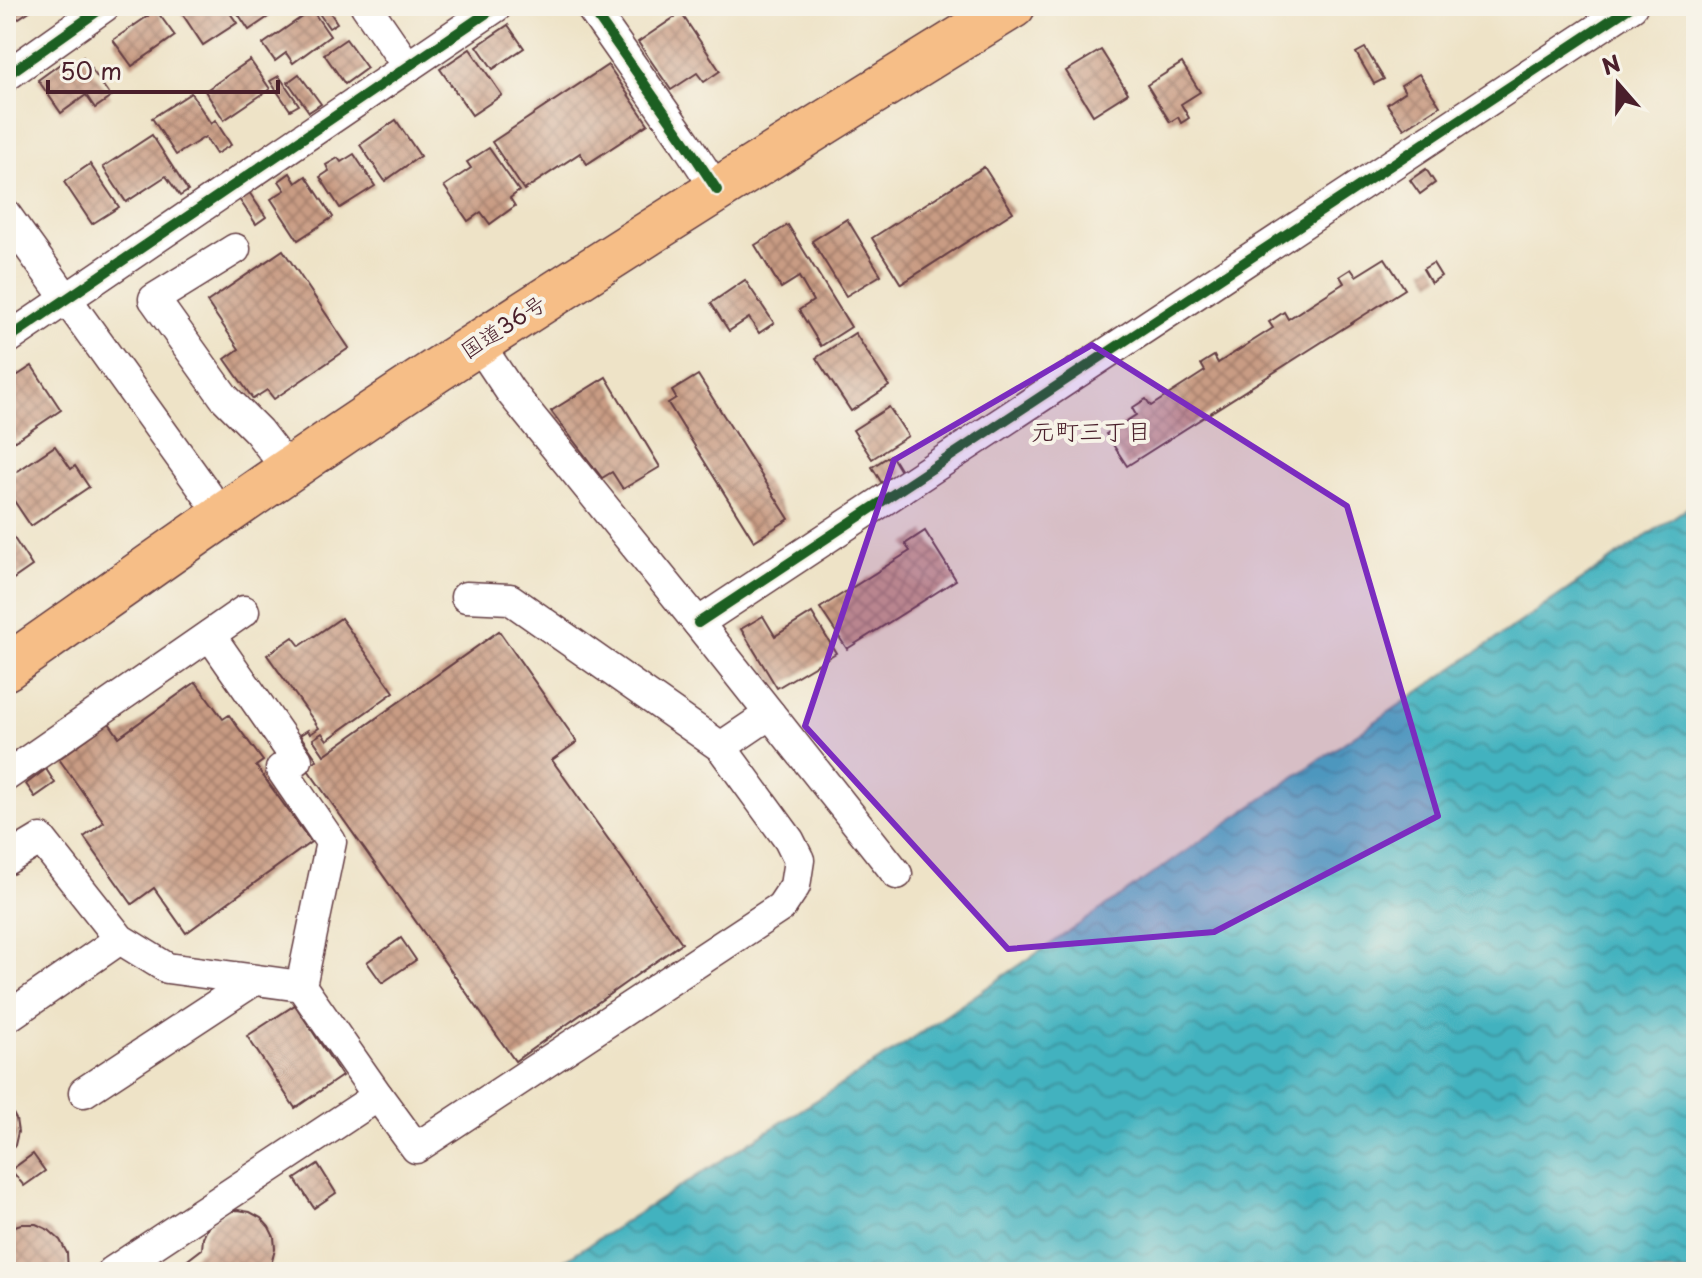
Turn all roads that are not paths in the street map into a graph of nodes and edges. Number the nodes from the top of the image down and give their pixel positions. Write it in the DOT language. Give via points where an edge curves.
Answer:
graph roads {
  1 [pos="105,6"];
  2 [pos="366,6"];
  3 [pos="497,6"];
  4 [pos="590,6"];
  5 [pos="1013,6"];
  6 [pos="1632,6"];
  7 [pos="408,67"];
  8 [pos="6,76"];
  9 [pos="717,190"];
  10 [pos="6,215"];
  11 [pos="235,249"];
  12 [pos="67,298"];
  13 [pos="6,340"];
  14 [pos="478,343"];
  15 [pos="288,470"];
  16 [pos="222,515"];
  17 [pos="466,597"];
  18 [pos="244,611"];
  19 [pos="698,623"];
  20 [pos="210,635"];
  21 [pos="6,668"];
  22 [pos="770,714"];
  23 [pos="721,747"];
  24 [pos="6,776"];
  25 [pos="6,860"];
  26 [pos="897,874"];
  27 [pos="120,939"];
  28 [pos="253,981"];
  29 [pos="301,986"];
  30 [pos="6,1018"];
  31 [pos="84,1092"];
  32 [pos="378,1096"];
  33 [pos="112,1272"];
  1 -- 8 [label="street"];
  2 -- 7 [label="street"];
  3 -- 7 [label="street"];
  4 -- 9 [label="street"];
  5 -- 9 [label="highway, 国道36号"];
  6 -- 19 [label="street"];
  7 -- 12 [label="street"];
  9 -- 14 [label="highway, 国道36号"];
  10 -- 12 [label="street"];
  11 -- 15 [label="street" via="154,299 224,397"];
  12 -- 13 [label="street"];
  12 -- 16 [label="street"];
  14 -- 15 [label="highway, 国道36号"];
  14 -- 19 [label="street" via="510,391"];
  15 -- 16 [label="highway, 国道36号"];
  16 -- 21 [label="highway, 国道36号"];
  17 -- 23 [label="street" via="510,599"];
  18 -- 20 [label="street"];
  19 -- 22 [label="street"];
  20 -- 24 [label="street"];
  20 -- 29 [label="street" via="297,760 281,769 331,842"];
  22 -- 23 [label="street"];
  22 -- 26 [label="street"];
  23 -- 32 [label="street" via="799,860 795,886 781,907 416,1148"];
  25 -- 27 [label="street" via="41,839"];
  27 -- 28 [label="street" via="167,968"];
  27 -- 30 [label="street"];
  28 -- 29 [label="street"];
  28 -- 31 [label="street"];
  29 -- 32 [label="street"];
  32 -- 33 [label="street"];
}
